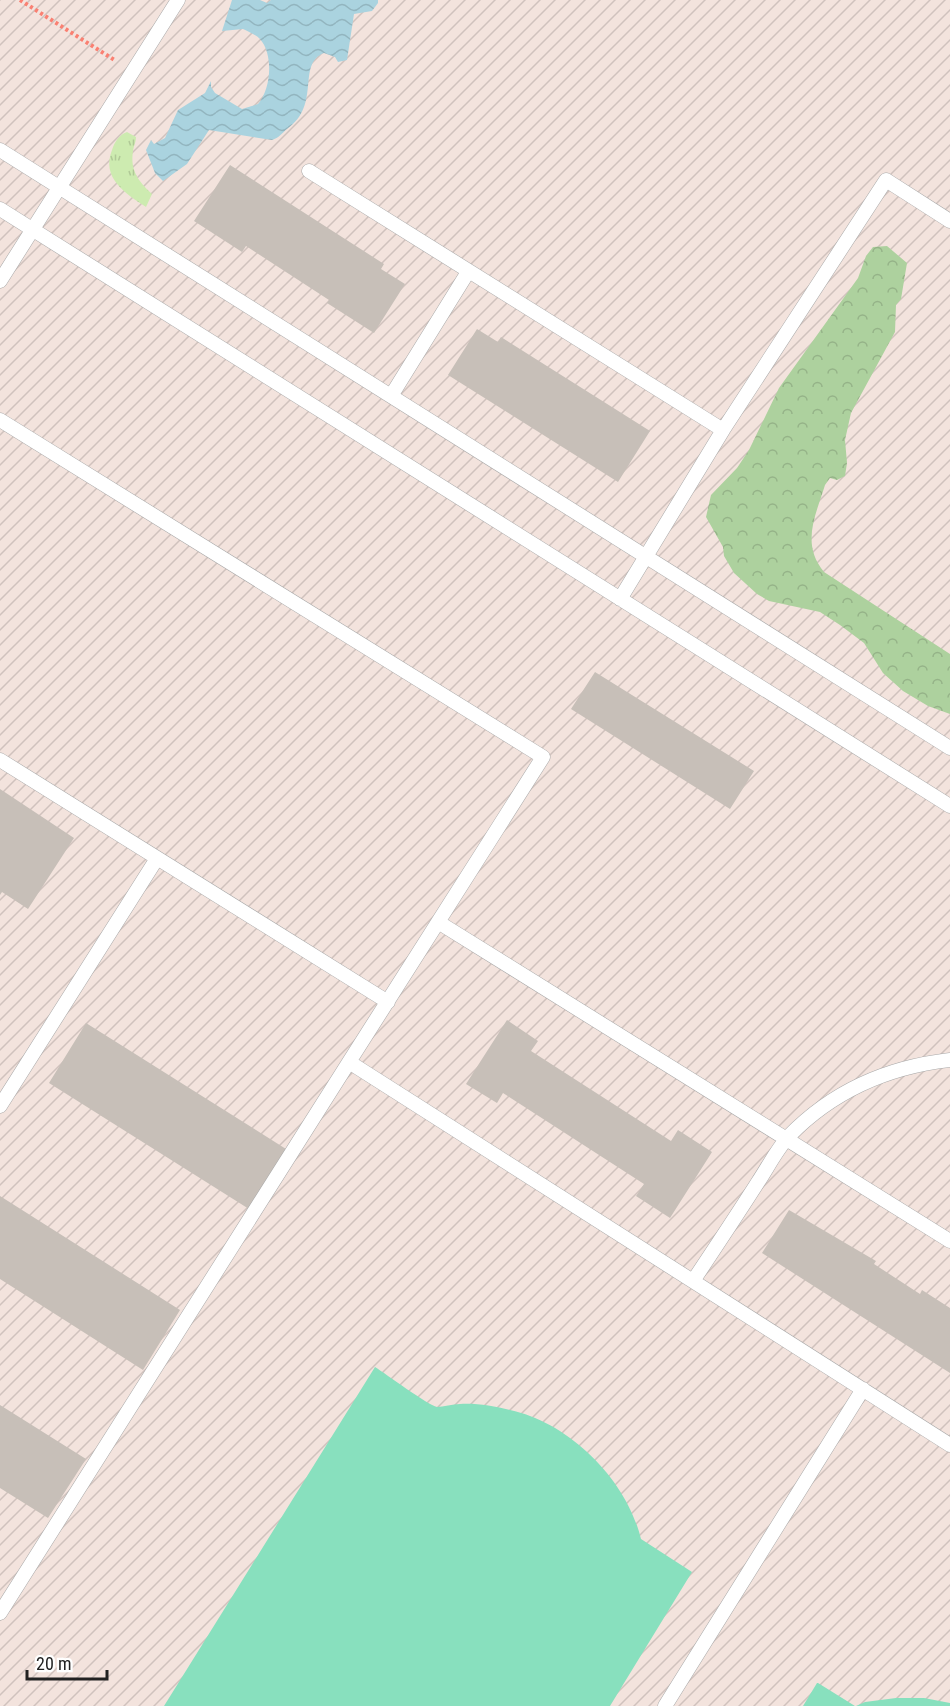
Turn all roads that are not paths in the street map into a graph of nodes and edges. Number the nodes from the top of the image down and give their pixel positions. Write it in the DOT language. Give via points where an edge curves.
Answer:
graph roads {
  1 [pos="178,0"];
  2 [pos="0,150"];
  3 [pos="309,171"];
  4 [pos="59,187"];
  5 [pos="0,209"];
  6 [pos="950,221"];
  7 [pos="32,229"];
  8 [pos="468,272"];
  9 [pos="0,281"];
  10 [pos="391,396"];
  11 [pos="0,420"];
  12 [pos="723,430"];
  13 [pos="646,556"];
  14 [pos="620,599"];
  15 [pos="950,748"];
  16 [pos="0,760"];
  17 [pos="950,806"];
  18 [pos="156,860"];
  19 [pos="438,922"];
  20 [pos="388,1002"];
  21 [pos="950,1060"];
  22 [pos="349,1062"];
  23 [pos="0,1106"];
  24 [pos="788,1137"];
  25 [pos="950,1240"];
  26 [pos="693,1281"];
  27 [pos="863,1389"];
  28 [pos="950,1445"];
  29 [pos="0,1613"];
  30 [pos="665,1706"];
  1 -- 4 [label="lane"];
  2 -- 4 [label="lane"];
  3 -- 8 [label="lane"];
  4 -- 7 [label="lane"];
  4 -- 10 [label="lane"];
  5 -- 7 [label="lane"];
  6 -- 12 [label="lane" via="886,180"];
  7 -- 9 [label="lane"];
  7 -- 14 [label="lane"];
  8 -- 10 [label="lane"];
  8 -- 12 [label="lane"];
  10 -- 13 [label="lane"];
  11 -- 19 [label="lane" via="543,756"];
  12 -- 13 [label="lane"];
  13 -- 14 [label="lane"];
  13 -- 15 [label="lane"];
  14 -- 17 [label="lane"];
  16 -- 18 [label="lane"];
  18 -- 20 [label="lane"];
  18 -- 23 [label="lane"];
  19 -- 20 [label="lane"];
  19 -- 24 [label="lane"];
  20 -- 22 [label="lane"];
  21 -- 24 [label="lane" via="918,1064 849,1088"];
  22 -- 26 [label="lane"];
  22 -- 29 [label="lane"];
  24 -- 25 [label="lane"];
  24 -- 26 [label="lane"];
  26 -- 27 [label="lane"];
  27 -- 28 [label="lane"];
  27 -- 30 [label="lane"];
}
